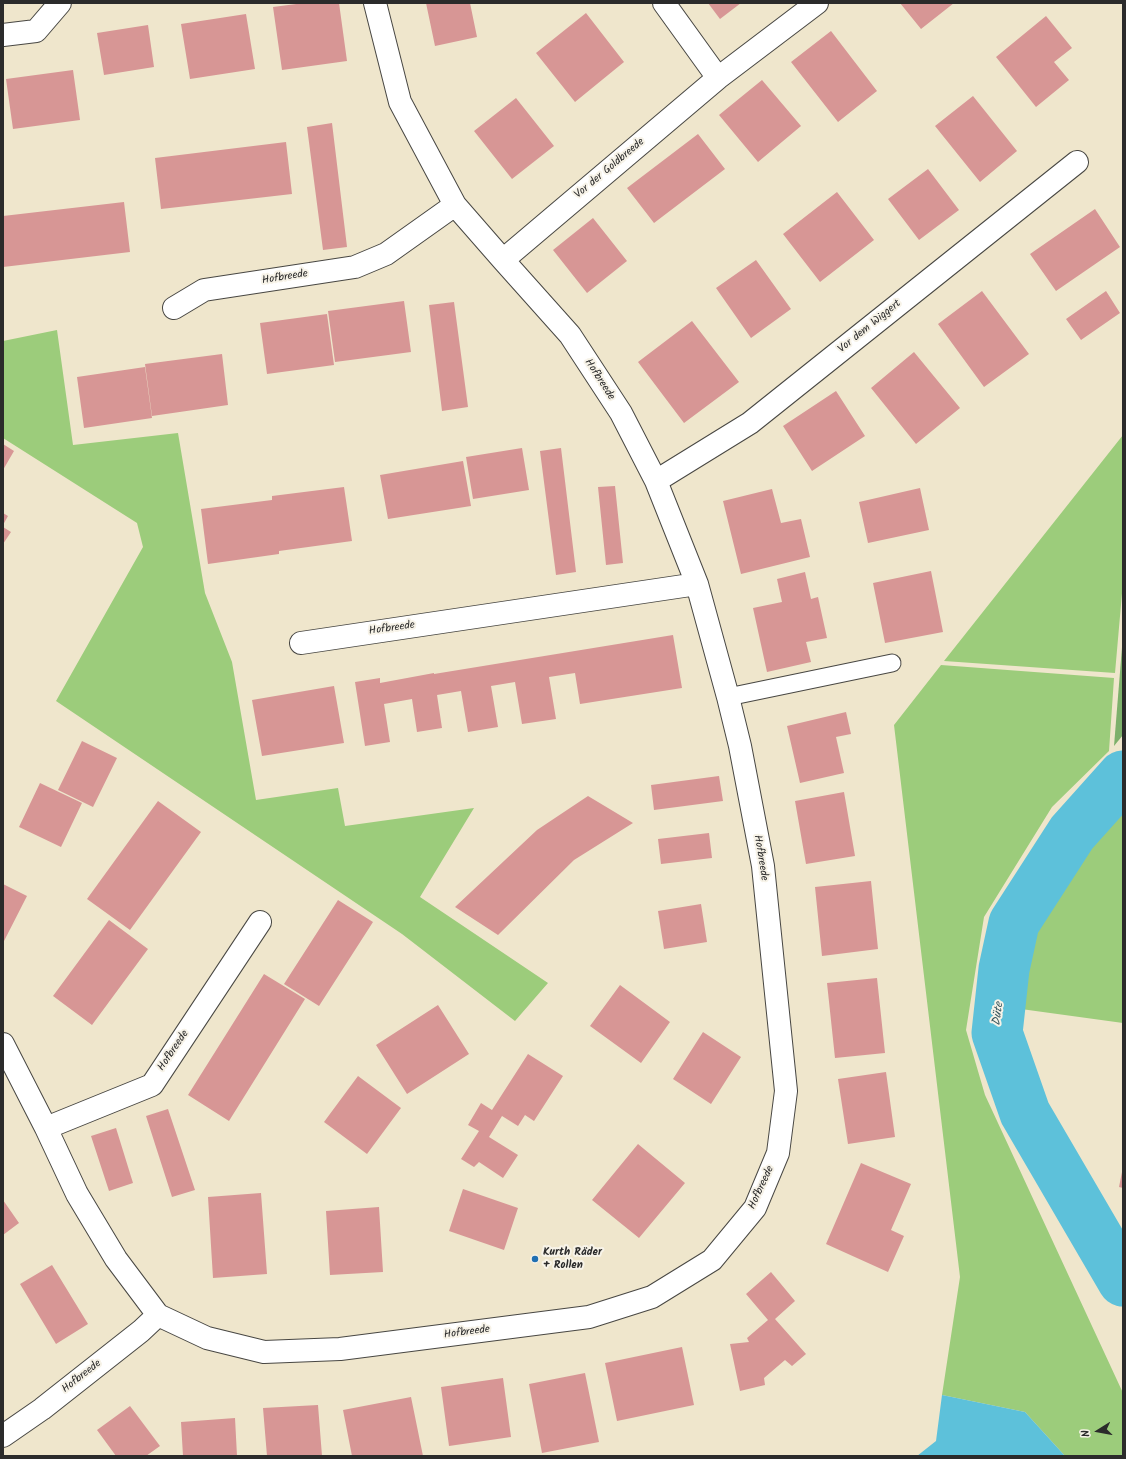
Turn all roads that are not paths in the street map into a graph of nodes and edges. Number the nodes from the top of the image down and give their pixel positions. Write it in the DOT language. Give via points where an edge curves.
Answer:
graph roads {
  1 [pos="60,3"];
  2 [pos="374,3"];
  3 [pos="664,3"];
  4 [pos="817,3"];
  5 [pos="3,35"];
  6 [pos="718,78"];
  7 [pos="1077,162"];
  8 [pos="455,205"];
  9 [pos="503,260"];
  10 [pos="174,308"];
  11 [pos="656,481"];
  12 [pos="697,584"];
  13 [pos="301,643"];
  14 [pos="892,663"];
  15 [pos="728,697"];
  16 [pos="260,922"];
  17 [pos="3,1044"];
  18 [pos="46,1128"];
  19 [pos="158,1315"];
  20 [pos="3,1436"];
  1 -- 5 [label="street" via="36,31"];
  2 -- 8 [label="street, Hofbreede" via="400,102"];
  3 -- 6 [label="street"];
  4 -- 6 [label="street, Vor der Goldbreede"];
  6 -- 9 [label="street, Vor der Goldbreede"];
  7 -- 11 [label="street, Vor dem Wiggert" via="750,423"];
  8 -- 9 [label="street, Hofbreede"];
  8 -- 10 [label="street, Hofbreede" via="386,254 355,267 204,290"];
  9 -- 11 [label="street, Hofbreede" via="570,335 620,413"];
  11 -- 12 [label="street, Hofbreede"];
  12 -- 13 [label="street, Hofbreede"];
  12 -- 15 [label="street, Hofbreede"];
  14 -- 15 [label="lane"];
  15 -- 19 [label="street, Hofbreede" via="763,866 786,1091 778,1153 755,1208 712,1260 652,1296 589,1317 340,1349 264,1352 207,1338"];
  16 -- 18 [label="street, Hofbreede" via="152,1085"];
  17 -- 18 [label="street, Hofbreede"];
  18 -- 19 [label="street, Hofbreede" via="77,1194 116,1258"];
  19 -- 20 [label="street, Hofbreede"];
}
